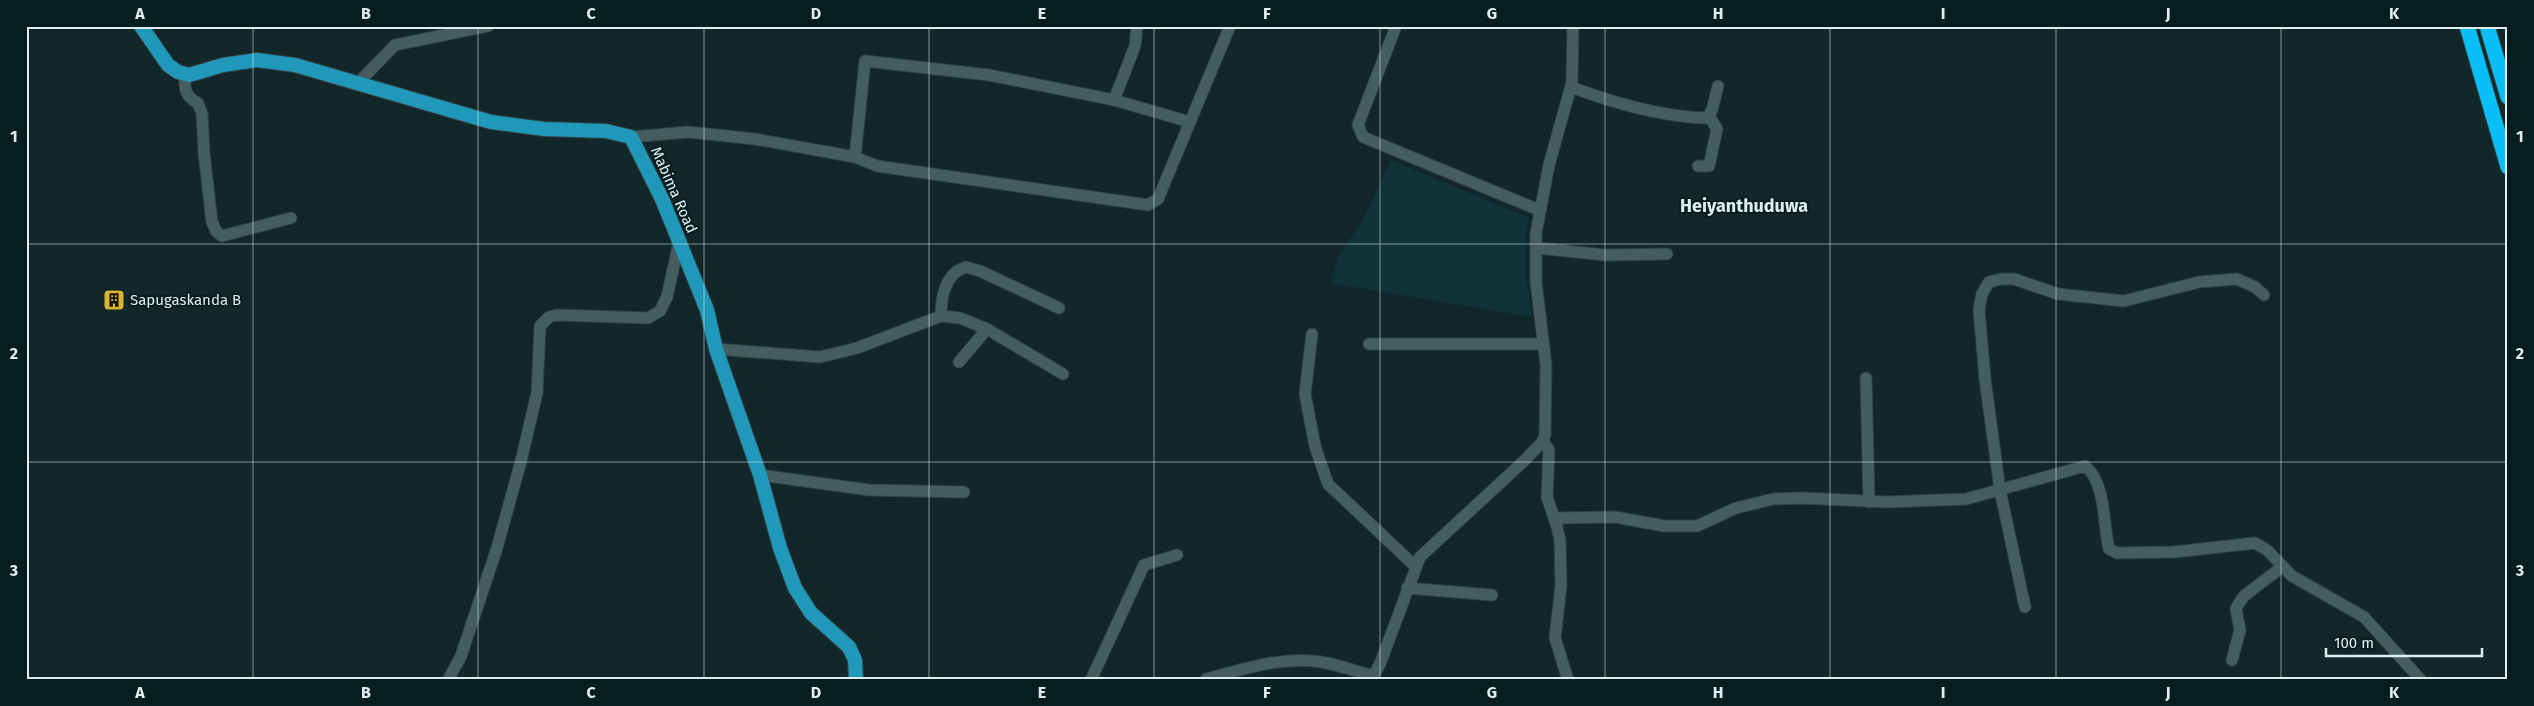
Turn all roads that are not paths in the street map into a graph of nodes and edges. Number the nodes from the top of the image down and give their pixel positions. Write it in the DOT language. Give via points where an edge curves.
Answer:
graph roads {
  1 [pos="141,26"];
  2 [pos="488,26"];
  3 [pos="1137,26"];
  4 [pos="1230,26"];
  5 [pos="1396,26"];
  6 [pos="1573,26"];
  7 [pos="2467,26"];
  8 [pos="2487,26"];
  9 [pos="185,74"];
  10 [pos="357,84"];
  11 [pos="1718,86"];
  12 [pos="1571,87"];
  13 [pos="2508,96"];
  14 [pos="1114,100"];
  15 [pos="1710,116"];
  16 [pos="1190,122"];
  17 [pos="631,137"];
  18 [pos="855,157"];
  19 [pos="1698,166"];
  20 [pos="2508,167"];
  21 [pos="1539,210"];
  22 [pos="291,218"];
  23 [pos="679,242"];
  24 [pos="1537,248"];
  25 [pos="1667,254"];
  26 [pos="2264,295"];
  27 [pos="1058,308"];
  28 [pos="941,316"];
  29 [pos="986,328"];
  30 [pos="1312,334"];
  31 [pos="1370,344"];
  32 [pos="1543,344"];
  33 [pos="716,349"];
  34 [pos="959,362"];
  35 [pos="1062,374"];
  36 [pos="1866,378"];
  37 [pos="1543,441"];
  38 [pos="760,475"];
  39 [pos="2000,490"];
  40 [pos="964,492"];
  41 [pos="1869,502"];
  42 [pos="1555,518"];
  43 [pos="1177,555"];
  44 [pos="1415,566"];
  45 [pos="2282,567"];
  46 [pos="1407,588"];
  47 [pos="1492,595"];
  48 [pos="2025,607"];
  49 [pos="2232,660"];
  50 [pos="1372,678"];
  51 [pos="1206,679"];
  52 [pos="448,680"];
  53 [pos="856,680"];
  54 [pos="1091,680"];
  55 [pos="1568,680"];
  56 [pos="2420,680"];
  1 -- 9 [label="main road" via="168,65"];
  2 -- 10 [label="street" via="395,45"];
  3 -- 14 [label="street" via="1135,46"];
  4 -- 16 [label="street"];
  5 -- 21 [label="street" via="1358,125 1364,137"];
  6 -- 12 [label="street"];
  7 -- 20 [label="highway"];
  8 -- 13 [label="highway"];
  9 -- 10 [label="main road, Mabima Road" via="256,60 295,64"];
  9 -- 22 [label="street" via="184,88 191,100 198,103 202,114 212,222 216,231 222,236"];
  10 -- 17 [label="main road, Mabima Road" via="491,122 544,129 606,131"];
  11 -- 15 [label="street"];
  12 -- 15 [label="street" via="1672,114"];
  12 -- 21 [label="street"];
  14 -- 16 [label="street"];
  14 -- 18 [label="street" via="989,75 865,61"];
  15 -- 19 [label="street" via="1717,129 1711,159 1709,166"];
  16 -- 18 [label="street" via="1158,199 1148,205 877,166"];
  17 -- 18 [label="street" via="688,132 755,138"];
  17 -- 23 [label="main road, Mabima Road"];
  21 -- 24 [label="street"];
  23 -- 33 [label="main road, Mabima Road" via="706,310"];
  23 -- 52 [label="street" via="667,297 660,311 648,318 557,315 549,317 540,326 537,393 521,461 498,548 461,656"];
  24 -- 25 [label="street" via="1606,255"];
  24 -- 32 [label="street" via="1537,292"];
  26 -- 39 [label="street" via="2237,279 2199,282 2124,301 2058,294 2014,279 1990,282 1982,294 1980,309 1985,379"];
  27 -- 28 [label="street" via="966,267 954,273 943,292"];
  28 -- 29 [label="street" via="960,318"];
  28 -- 33 [label="street" via="857,348 820,357"];
  29 -- 34 [label="street"];
  29 -- 35 [label="street"];
  30 -- 44 [label="street" via="1305,394 1314,446 1328,484"];
  31 -- 32 [label="street"];
  32 -- 37 [label="street" via="1546,425"];
  33 -- 38 [label="main road, Mabima Road"];
  36 -- 41 [label="street"];
  37 -- 42 [label="street" via="1549,450 1547,497"];
  37 -- 44 [label="street" via="1428,549"];
  38 -- 40 [label="street" via="869,490"];
  38 -- 53 [label="main road, Mabima Road" via="795,588 811,613 849,647"];
  39 -- 41 [label="street" via="1966,499"];
  39 -- 45 [label="street" via="2085,466 2093,472 2098,487 2109,550 2117,553 2174,552 2255,543 2267,550"];
  39 -- 48 [label="street"];
  41 -- 42 [label="street" via="1773,499 1736,508 1697,526 1664,526 1615,517"];
  42 -- 55 [label="street" via="1560,540 1561,586 1555,638"];
  43 -- 54 [label="street" via="1144,565"];
  44 -- 46 [label="street"];
  45 -- 49 [label="street" via="2239,603 2236,610 2240,630"];
  45 -- 56 [label="street" via="2364,617"];
  46 -- 47 [label="street"];
  46 -- 50 [label="street"];
  50 -- 51 [label="street" via="1326,663 1301,660 1275,662"];
}
